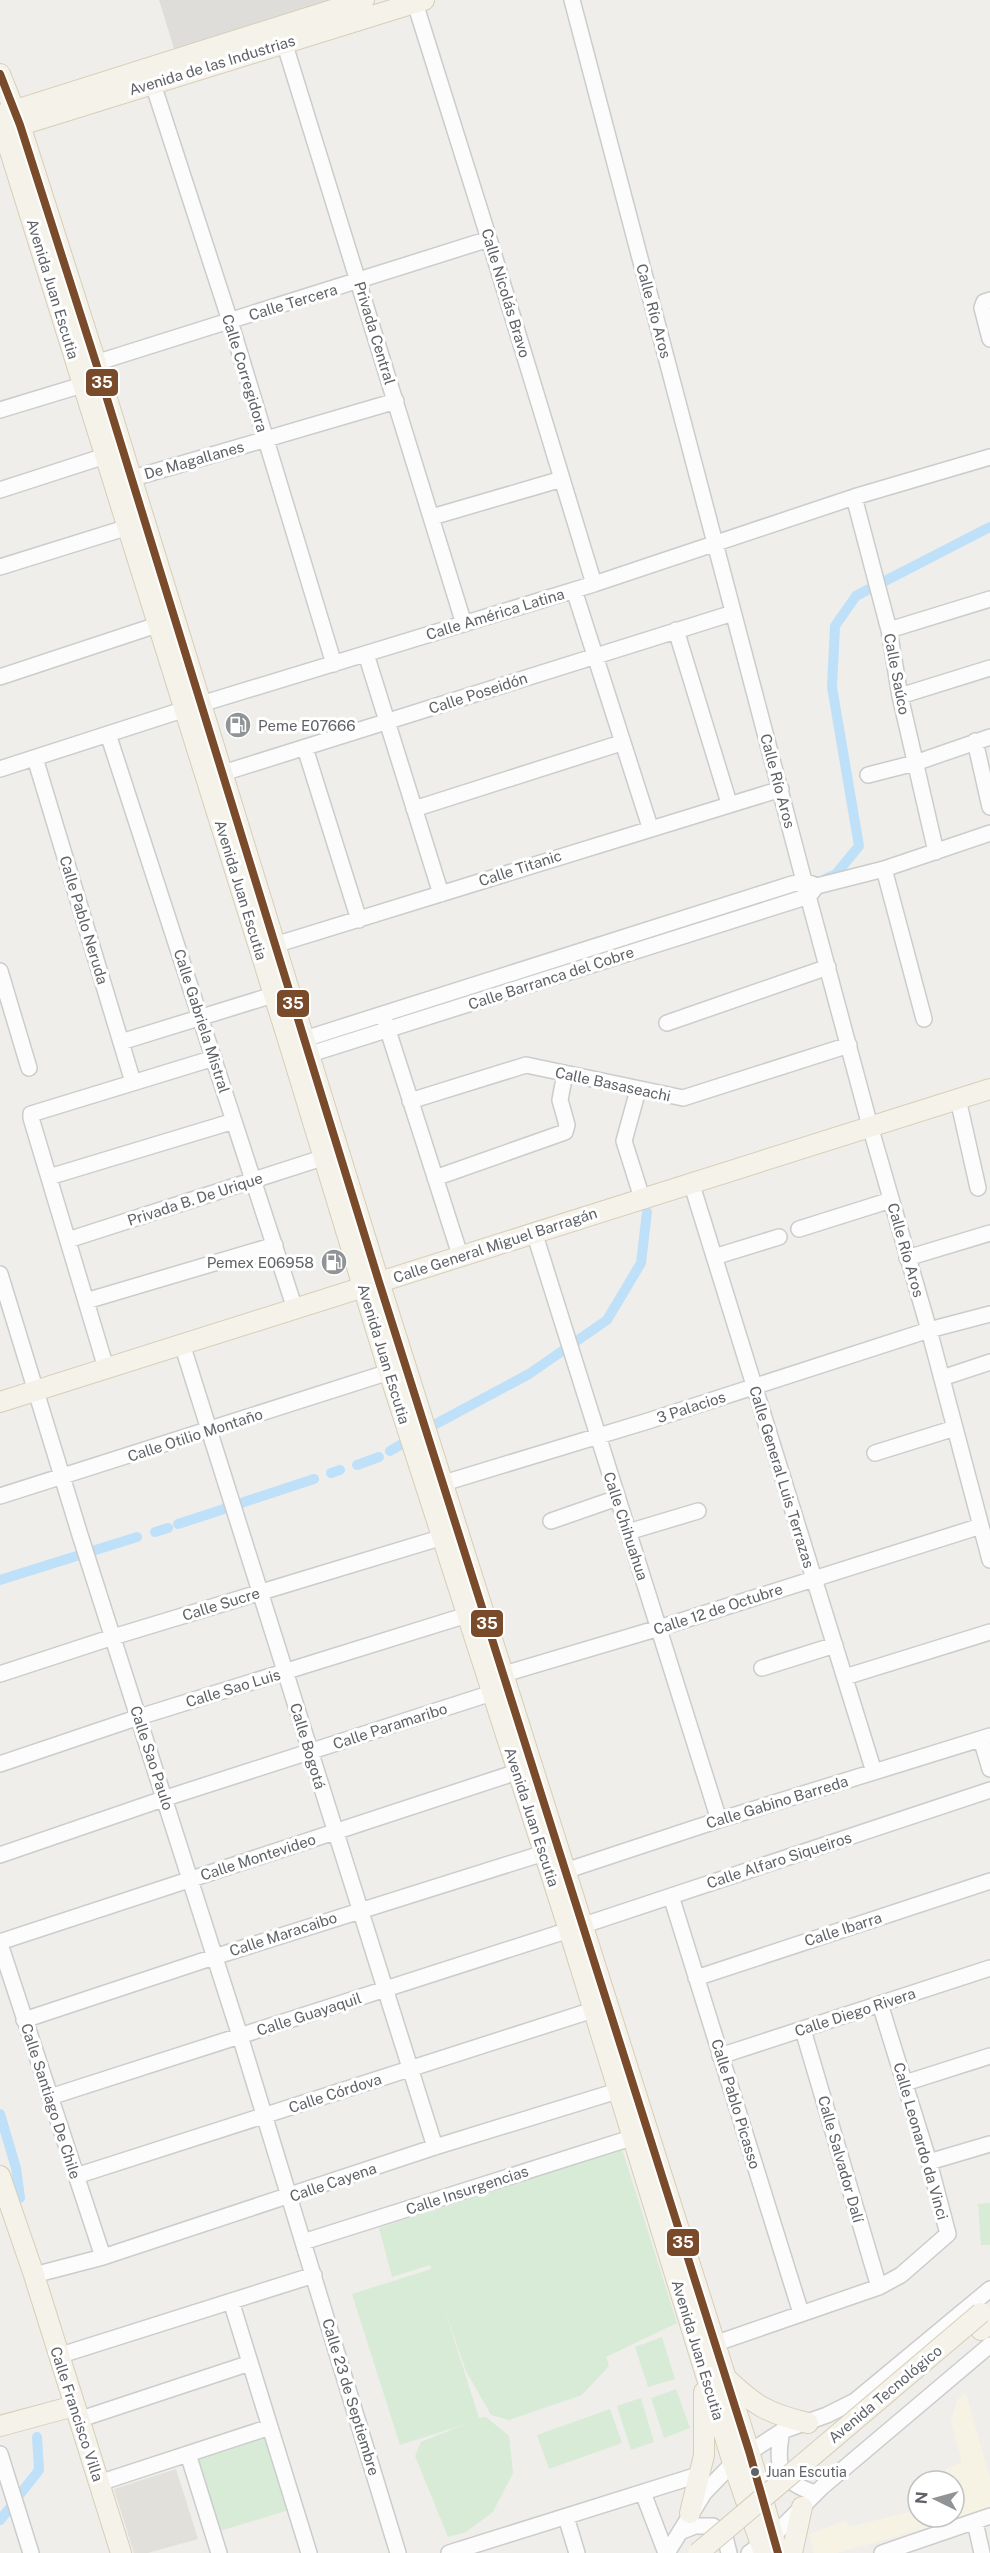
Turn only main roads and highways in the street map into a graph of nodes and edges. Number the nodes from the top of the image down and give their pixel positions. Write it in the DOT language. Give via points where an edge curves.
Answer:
graph roads {
  1 [pos="364,0"];
  2 [pos="419,1"];
  3 [pos="248,45"];
  4 [pos="0,74"];
  5 [pos="74,100"];
  6 [pos="6,122"];
  7 [pos="89,374"];
  8 [pos="136,525"];
  9 [pos="193,707"];
  10 [pos="267,947"];
  11 [pos="299,1049"];
  12 [pos="990,1089"];
  13 [pos="371,1285"];
  14 [pos="0,1402"];
  15 [pos="416,1428"];
  16 [pos="435,1485"];
  17 [pos="498,1684"];
  18 [pos="576,1928"];
  19 [pos="625,2089"];
  20 [pos="0,2176"];
  21 [pos="5,2208"];
  22 [pos="986,2323"];
  23 [pos="702,2363"];
  24 [pos="723,2375"];
  25 [pos="76,2413"];
  26 [pos="808,2423"];
  27 [pos="0,2426"];
  28 [pos="809,2500"];
  29 [pos="690,2512"];
  30 [pos="765,2548"];
  31 [pos="121,2553"];
  32 [pos="698,2553"];
  33 [pos="719,2553"];
  34 [pos="792,2553"];
  1 -- 3 [label="main road, Avenida de las Industrias"];
  2 -- 3 [label="main road, Avenida de las Industrias" via="284,42"];
  3 -- 5 [label="main road, Avenida de las Industrias"];
  3 -- 5 [label="main road, Avenida de las Industrias" via="153,84"];
  4 -- 6 [label="main road, Avenida Juan Escutia"];
  5 -- 6 [label="main road, Avenida de las Industrias"];
  6 -- 7 [label="main road, Avenida Juan Escutia"];
  7 -- 8 [label="main road, Avenida Juan Escutia" via="130,479"];
  7 -- 8 [label="main road, Avenida Juan Escutia" via="105,456"];
  8 -- 9 [label="main road, Avenida Juan Escutia"];
  9 -- 10 [label="main road, Avenida Juan Escutia"];
  9 -- 10 [label="main road, Avenida Juan Escutia" via="223,773"];
  10 -- 11 [label="main road, Avenida Juan Escutia"];
  10 -- 11 [label="main road, Avenida Juan Escutia" via="273,995"];
  11 -- 13 [label="main road, Avenida Juan Escutia"];
  11 -- 13 [label="main road, Avenida Juan Escutia" via="322,1158"];
  12 -- 13 [label="main road, Calle General Miguel Barragán"];
  13 -- 14 [label="main road, Calle General Miguel Barragán"];
  13 -- 15 [label="main road, Avenida Juan Escutia"];
  13 -- 15 [label="main road, Avenida Juan Escutia" via="389,1372"];
  15 -- 16 [label="main road, Avenida Juan Escutia"];
  16 -- 17 [label="main road, Avenida Juan Escutia"];
  16 -- 17 [label="main road, Avenida Juan Escutia" via="443,1537 467,1614"];
  17 -- 18 [label="main road, Avenida Juan Escutia" via="565,1871"];
  17 -- 18 [label="main road, Avenida Juan Escutia" via="517,1772 544,1853"];
  18 -- 19 [label="main road, Avenida Juan Escutia"];
  18 -- 19 [label="main road, Avenida Juan Escutia" via="594,2010"];
  19 -- 23 [label="main road, Avenida Juan Escutia" via="631,2138"];
  19 -- 24 [label="main road, Avenida Juan Escutia"];
  20 -- 21 [label="main road, Calle Francisco Villa"];
  21 -- 25 [label="main road, Calle Francisco Villa" via="34,2276"];
  22 -- 32 [label="main road, Avenida Tecnológico, bridge"];
  22 -- 33 [label="main road, Avenida Tecnológico"];
  23 -- 29 [label="main road" via="704,2455"];
  23 -- 30 [label="main road, Avenida Juan Escutia"];
  24 -- 26 [label="main road" via="759,2406"];
  24 -- 30 [label="main road, Avenida Juan Escutia" via="748,2451"];
  25 -- 27 [label="main road"];
  25 -- 31 [label="main road, Calle Francisco Villa"];
  28 -- 34 [label="main road"];
}
